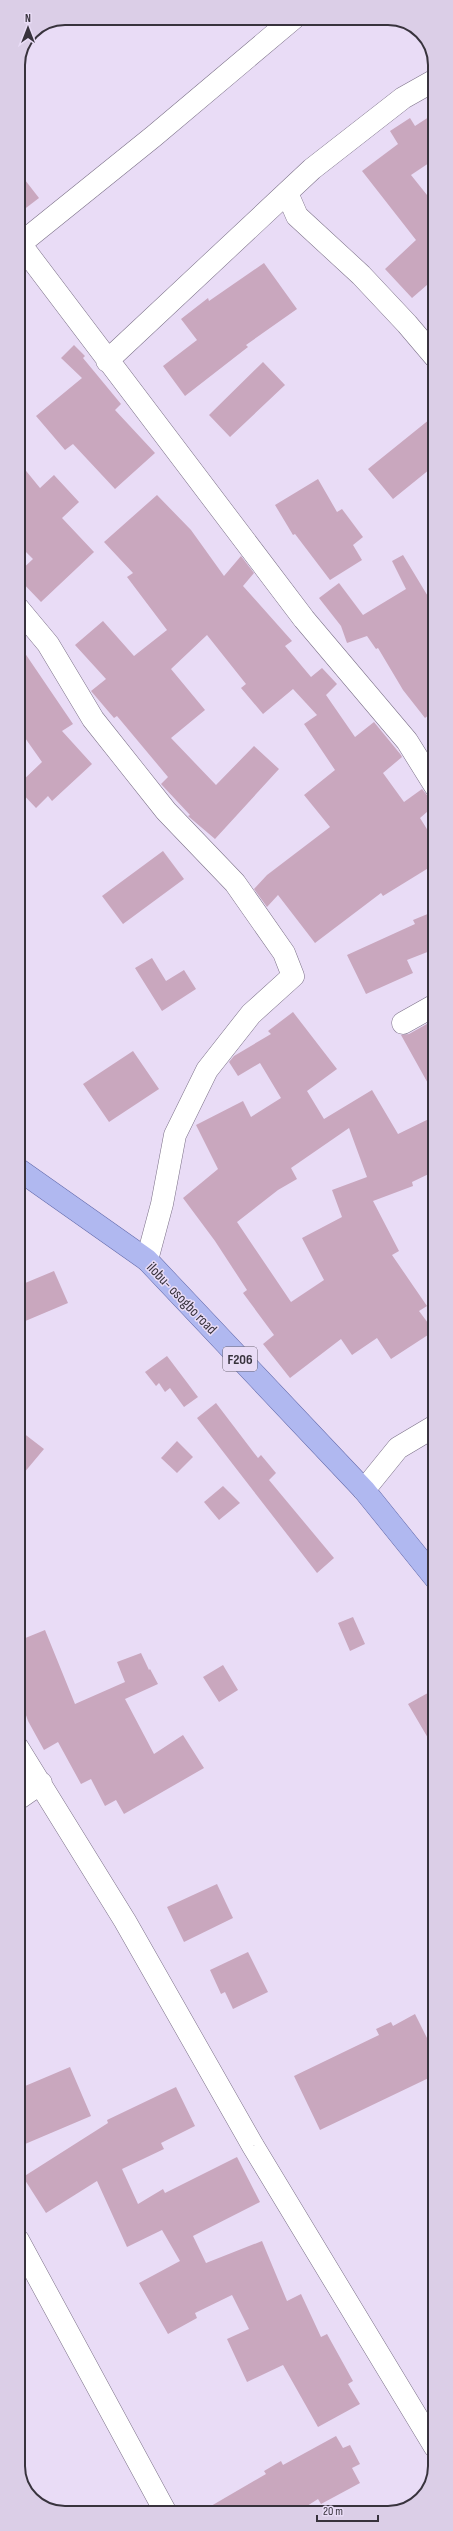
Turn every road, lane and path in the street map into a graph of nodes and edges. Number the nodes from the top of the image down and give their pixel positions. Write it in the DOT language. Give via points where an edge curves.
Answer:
graph roads {
  1 [pos="286,25"];
  2 [pos="428,84"];
  3 [pos="287,193"];
  4 [pos="25,237"];
  5 [pos="25,250"];
  6 [pos="428,349"];
  7 [pos="107,361"];
  8 [pos="25,616"];
  9 [pos="428,775"];
  10 [pos="428,1009"];
  11 [pos="403,1023"];
  12 [pos="25,1174"];
  13 [pos="147,1260"];
  14 [pos="428,1430"];
  15 [pos="364,1490"];
  16 [pos="428,1569"];
  17 [pos="25,1759"];
  18 [pos="40,1784"];
  19 [pos="25,1794"];
  20 [pos="25,2253"];
  21 [pos="428,2435"];
  22 [pos="162,2506"];
  1 -- 4 [label="street" via="215,86"];
  2 -- 3 [label="street" via="403,98 312,169"];
  3 -- 6 [label="street" via="297,216 361,275"];
  3 -- 7 [label="street"];
  5 -- 7 [label="street"];
  7 -- 9 [label="street" via="304,619 407,741"];
  8 -- 13 [label="street" via="48,644 98,726 166,811 235,883 284,952 293,976 251,1014 206,1070 175,1136 162,1204"];
  10 -- 11 [label="street"];
  12 -- 13 [label="main road, ilobu- osogbo road / F206"];
  13 -- 15 [label="main road, ilobu- osogbo road / F206"];
  14 -- 15 [label="street" via="398,1448"];
  15 -- 16 [label="main road, ilobu- osogbo road / F206"];
  17 -- 18 [label="street"];
  18 -- 19 [label="street"];
  18 -- 21 [label="street" via="125,1921 253,2146"];
  20 -- 22 [label="street"];
}
